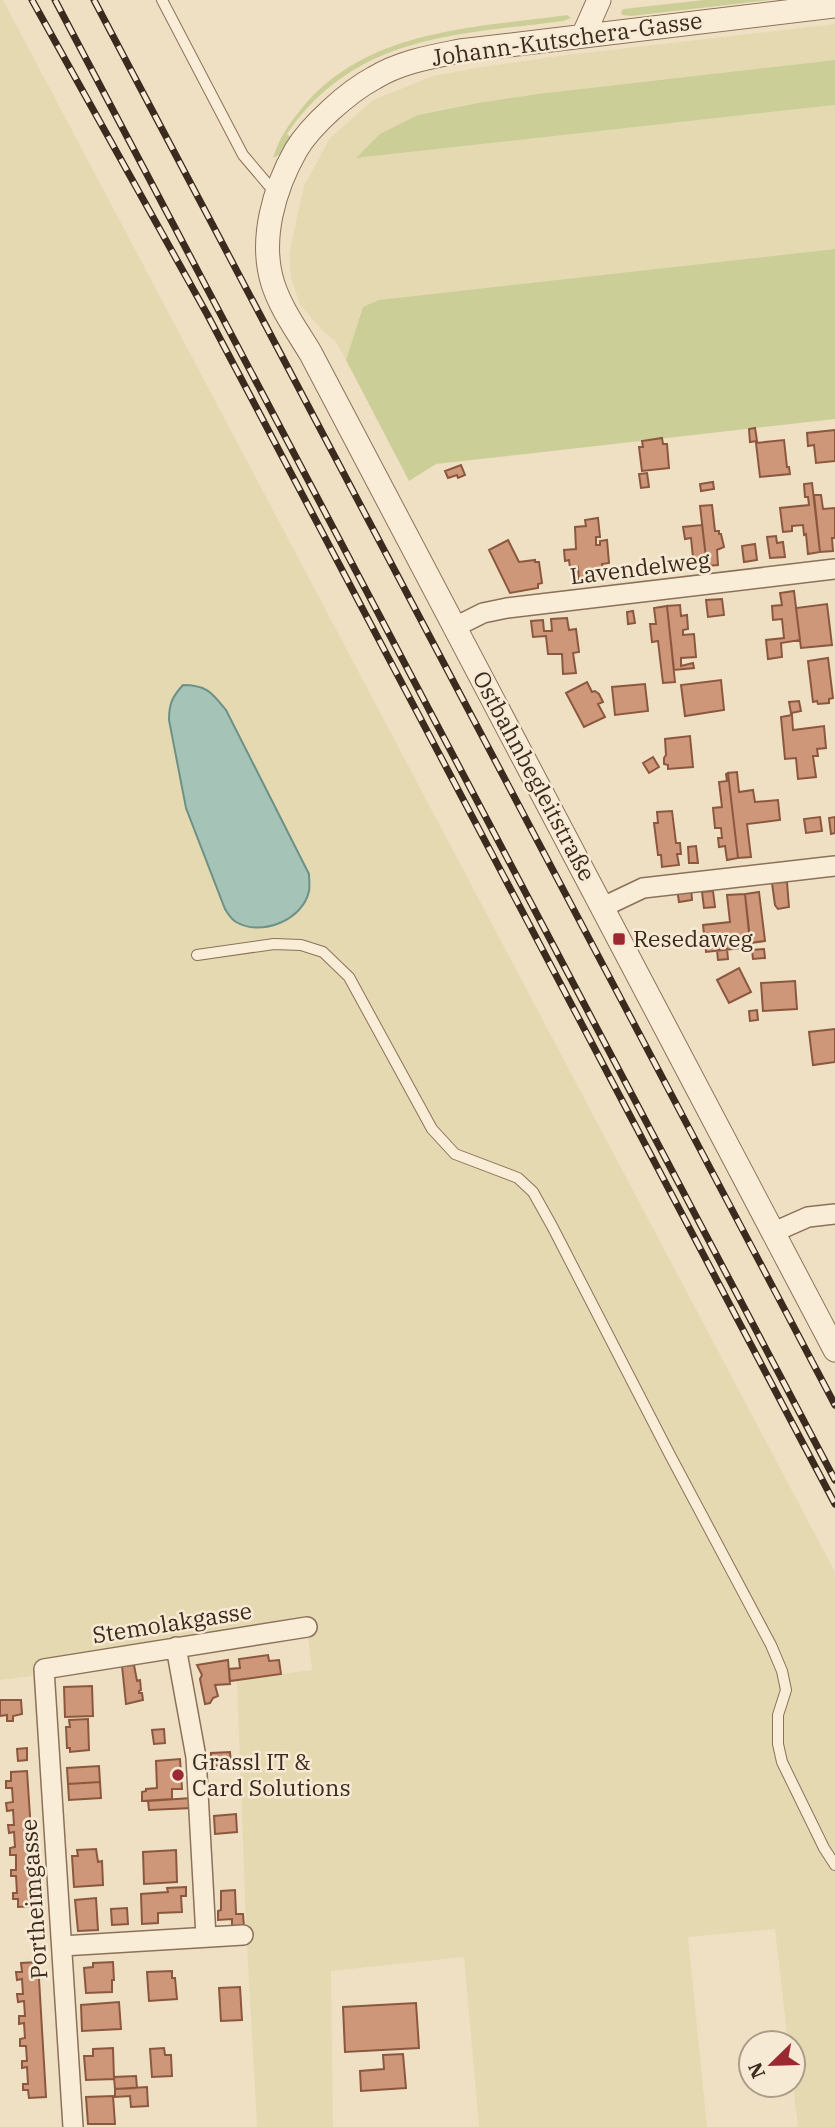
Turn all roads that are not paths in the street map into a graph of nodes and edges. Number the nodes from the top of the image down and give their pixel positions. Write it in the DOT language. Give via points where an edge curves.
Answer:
graph roads {
  1 [pos="162,0"];
  2 [pos="599,0"];
  3 [pos="835,6"];
  4 [pos="583,36"];
  5 [pos="276,194"];
  6 [pos="835,569"];
  7 [pos="454,626"];
  8 [pos="835,866"];
  9 [pos="603,907"];
  10 [pos="197,955"];
  11 [pos="835,1213"];
  12 [pos="774,1232"];
  13 [pos="835,1350"];
  14 [pos="307,1627"];
  15 [pos="176,1647"];
  16 [pos="44,1669"];
  17 [pos="835,1866"];
  18 [pos="243,1935"];
  19 [pos="206,1937"];
  20 [pos="62,1946"];
  21 [pos="73,2127"];
  1 -- 5 [label="lane" via="243,155"];
  2 -- 4 [label="street"];
  3 -- 4 [label="street, Johann-Kutschera-Gasse"];
  4 -- 5 [label="street, Johann-Kutschera-Gasse" via="460,51 416,60 374,77 335,105 297,149"];
  5 -- 7 [label="street, Ostbahnbegleitstraße" via="269,225 273,284"];
  6 -- 7 [label="street, Lavendelweg" via="507,608"];
  7 -- 9 [label="street, Ostbahnbegleitstraße"];
  8 -- 9 [label="street" via="643,888"];
  9 -- 12 [label="street, Ostbahnbegleitstraße"];
  10 -- 17 [label="lane" via="274,944 323,952 349,977 432,1129 456,1154 518,1178 533,1192 775,1654 786,1690 778,1715 782,1762"];
  11 -- 12 [label="street" via="808,1217"];
  12 -- 13 [label="street, Ostbahnbegleitstraße"];
  14 -- 15 [label="street, Stemolakgasse"];
  15 -- 16 [label="street, Stemolakgasse"];
  15 -- 19 [label="street" via="196,1757"];
  16 -- 20 [label="street, Portheimgasse"];
  18 -- 19 [label="street"];
  19 -- 20 [label="street"];
  20 -- 21 [label="street, Portheimgasse"];
}
